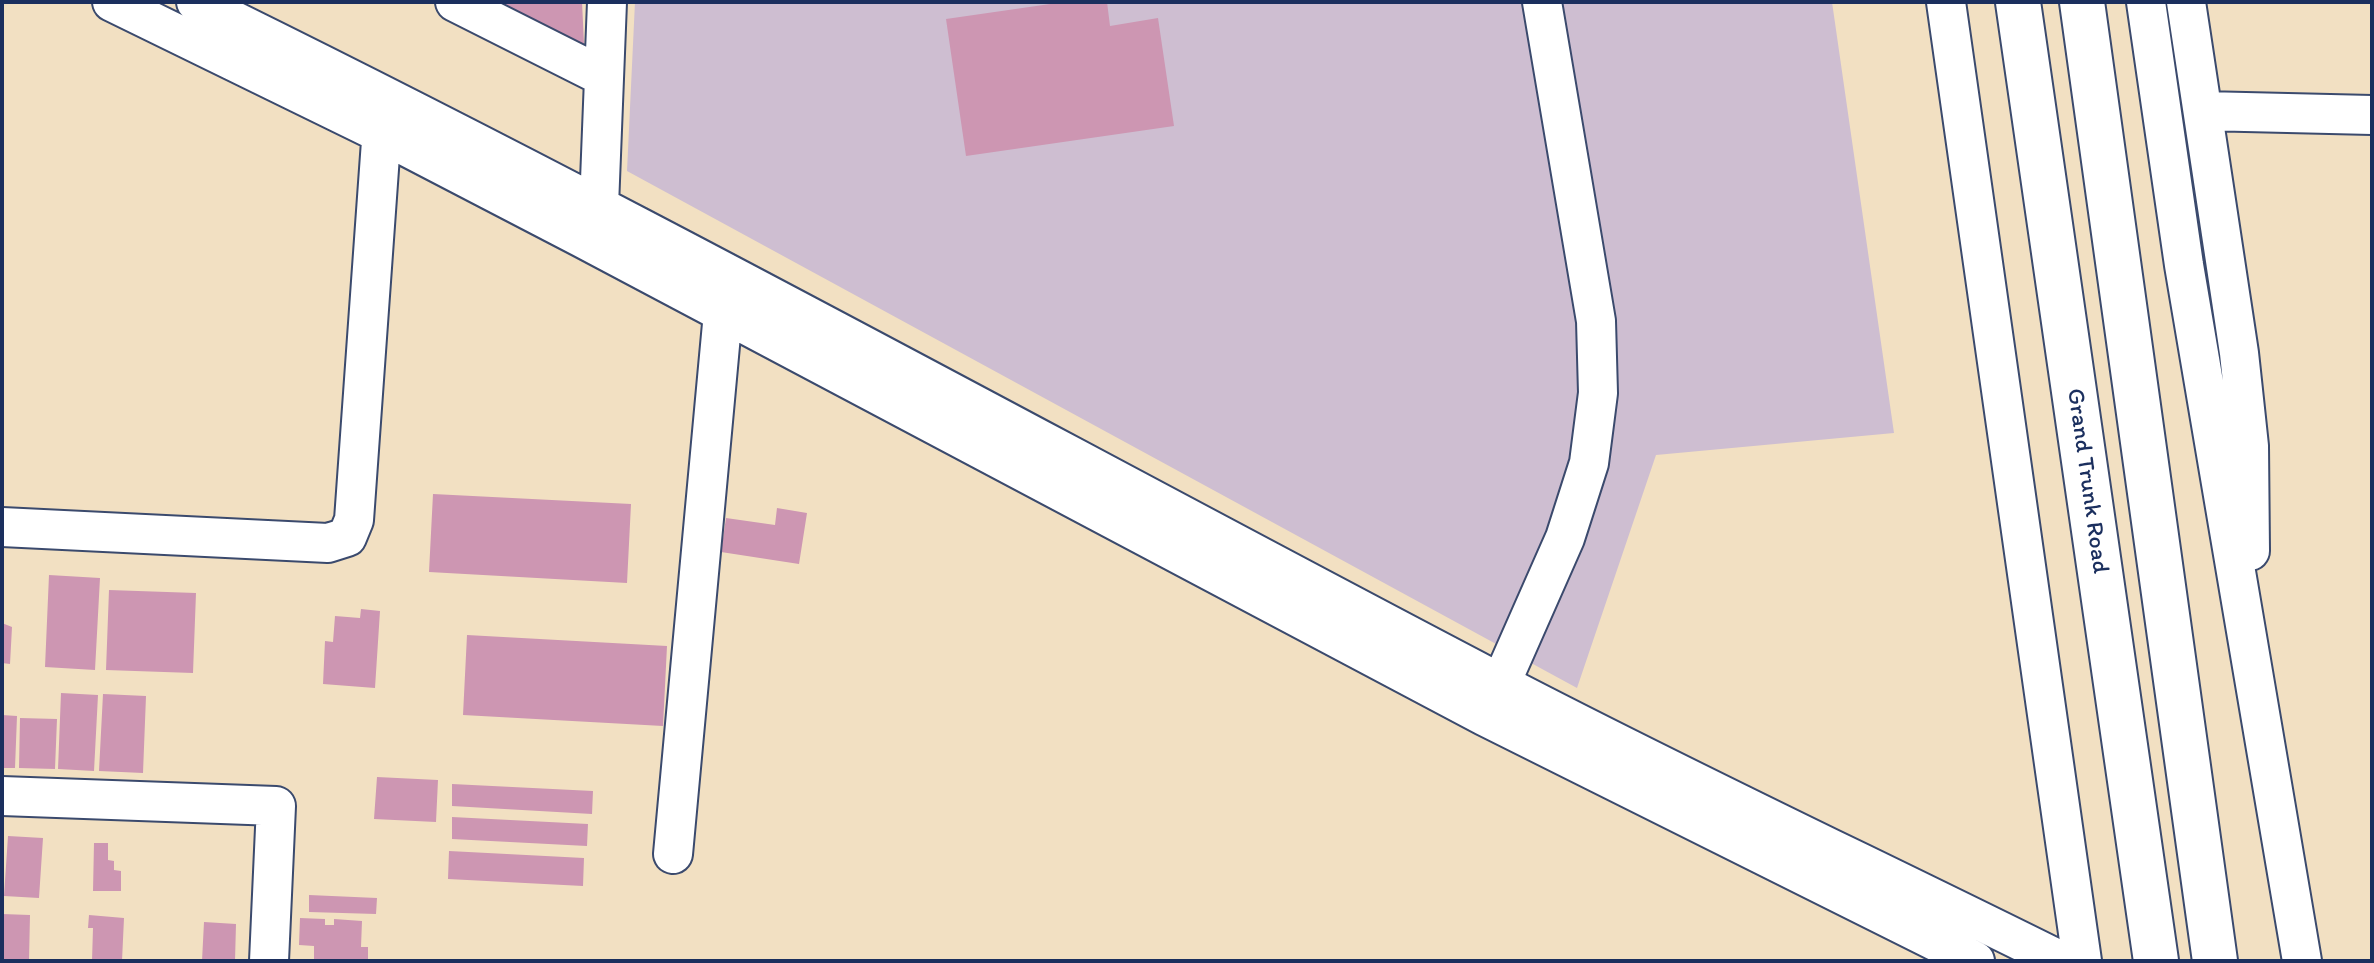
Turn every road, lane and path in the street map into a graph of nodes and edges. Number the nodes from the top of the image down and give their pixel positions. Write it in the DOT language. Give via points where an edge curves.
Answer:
graph roads {
  1 [pos="112,2"];
  2 [pos="196,2"];
  3 [pos="455,2"];
  4 [pos="607,2"];
  5 [pos="1542,2"];
  6 [pos="1946,2"];
  7 [pos="2018,2"];
  8 [pos="2082,2"];
  9 [pos="2146,2"];
  10 [pos="2186,2"];
  11 [pos="604,77"];
  12 [pos="386,95"];
  13 [pos="2203,111"];
  14 [pos="2372,115"];
  15 [pos="380,133"];
  16 [pos="591,222"];
  17 [pos="723,313"];
  18 [pos="2,527"];
  19 [pos="2246,631"];
  20 [pos="1501,683"];
  21 [pos="2,796"];
  22 [pos="673,854"];
  23 [pos="269,961"];
  24 [pos="1975,961"];
  25 [pos="2061,961"];
  26 [pos="2082,961"];
  27 [pos="2156,961"];
  28 [pos="2215,961"];
  29 [pos="2302,961"];
  1 -- 15 [label="street"];
  2 -- 12 [label="street"];
  3 -- 11 [label="street"];
  4 -- 11 [label="street"];
  5 -- 20 [label="street" via="1596,321 1598,393 1589,463 1565,538"];
  6 -- 26 [label="street"];
  7 -- 27 [label="highway, Grand Trunk Road"];
  8 -- 28 [label="highway"];
  9 -- 19 [label="street"];
  10 -- 13 [label="street"];
  11 -- 16 [label="street"];
  12 -- 15 [label="street"];
  12 -- 16 [label="street"];
  13 -- 14 [label="street"];
  13 -- 19 [label="street" via="2249,446 2252,526"];
  15 -- 16 [label="street"];
  15 -- 18 [label="street" via="354,520 347,537 328,543"];
  16 -- 17 [label="street"];
  16 -- 20 [label="street"];
  17 -- 22 [label="street"];
  17 -- 24 [label="street" via="1484,716"];
  19 -- 29 [label="street"];
  20 -- 25 [label="street"];
  21 -- 23 [label="street" via="276,806"];
}
